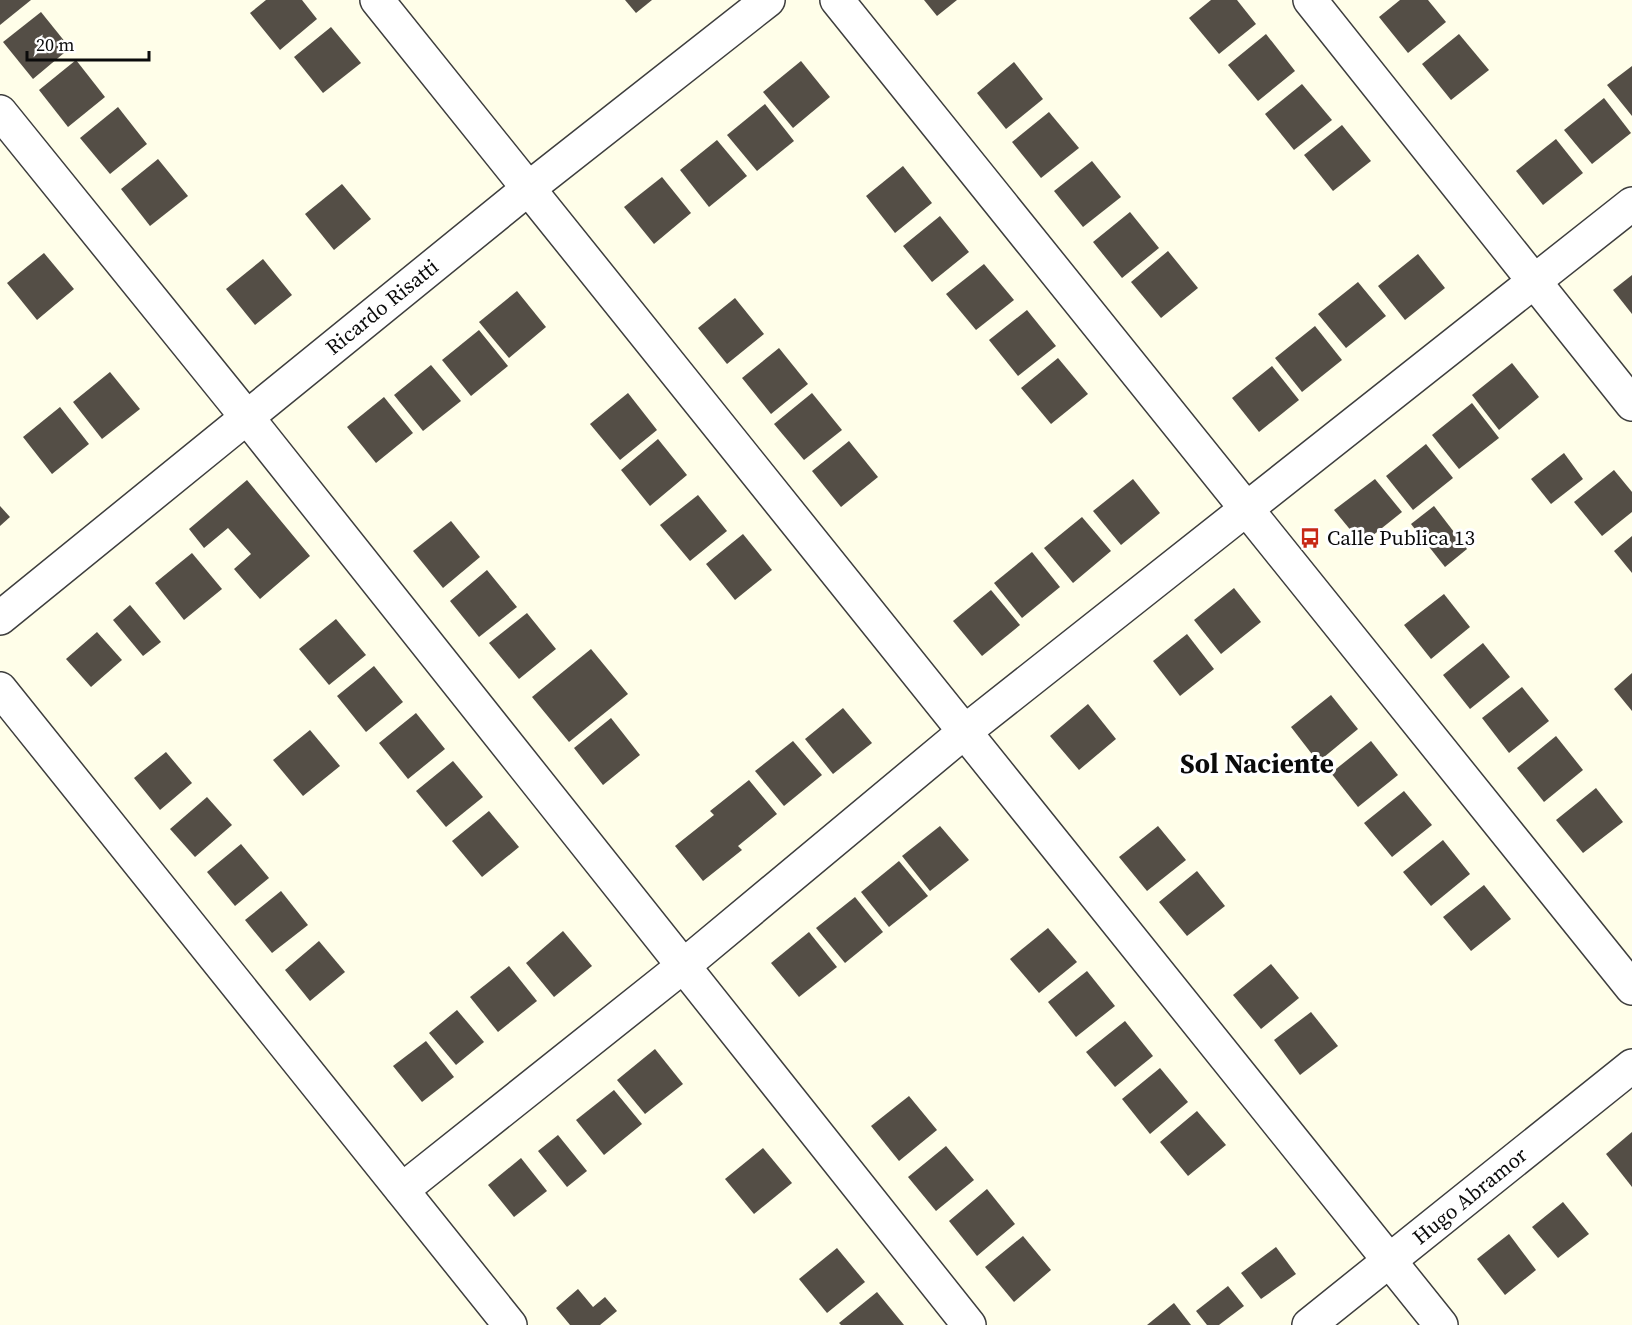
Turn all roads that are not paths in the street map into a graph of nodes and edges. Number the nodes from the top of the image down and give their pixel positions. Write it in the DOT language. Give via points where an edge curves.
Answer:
graph roads {
  1 [pos="376,0"];
  2 [pos="768,0"];
  3 [pos="837,0"];
  4 [pos="1310,0"];
  5 [pos="0,112"];
  6 [pos="529,188"];
  7 [pos="1632,204"];
  8 [pos="1534,282"];
  9 [pos="1632,404"];
  10 [pos="246,416"];
  11 [pos="1245,508"];
  12 [pos="0,618"];
  13 [pos="0,689"];
  14 [pos="963,733"];
  15 [pos="682,967"];
  16 [pos="1632,988"];
  17 [pos="1632,1066"];
  18 [pos="402,1190"];
  19 [pos="1389,1261"];
  20 [pos="510,1325"];
  21 [pos="969,1325"];
  22 [pos="1309,1325"];
  23 [pos="1441,1325"];
  1 -- 6 [label="street"];
  2 -- 6 [label="street, Ricardo Risatti"];
  3 -- 11 [label="street"];
  4 -- 8 [label="street"];
  5 -- 10 [label="street"];
  6 -- 10 [label="street, Ricardo Risatti"];
  6 -- 14 [label="street"];
  7 -- 8 [label="street"];
  8 -- 9 [label="street"];
  8 -- 11 [label="street"];
  10 -- 12 [label="street, Ricardo Risatti"];
  10 -- 15 [label="street"];
  11 -- 14 [label="street"];
  11 -- 16 [label="street"];
  13 -- 18 [label="street"];
  14 -- 15 [label="street"];
  14 -- 19 [label="street"];
  15 -- 18 [label="street"];
  15 -- 21 [label="street"];
  17 -- 19 [label="street, Hugo Abramor"];
  18 -- 20 [label="street"];
  19 -- 22 [label="street, Hugo Abramor"];
  19 -- 23 [label="street"];
}
